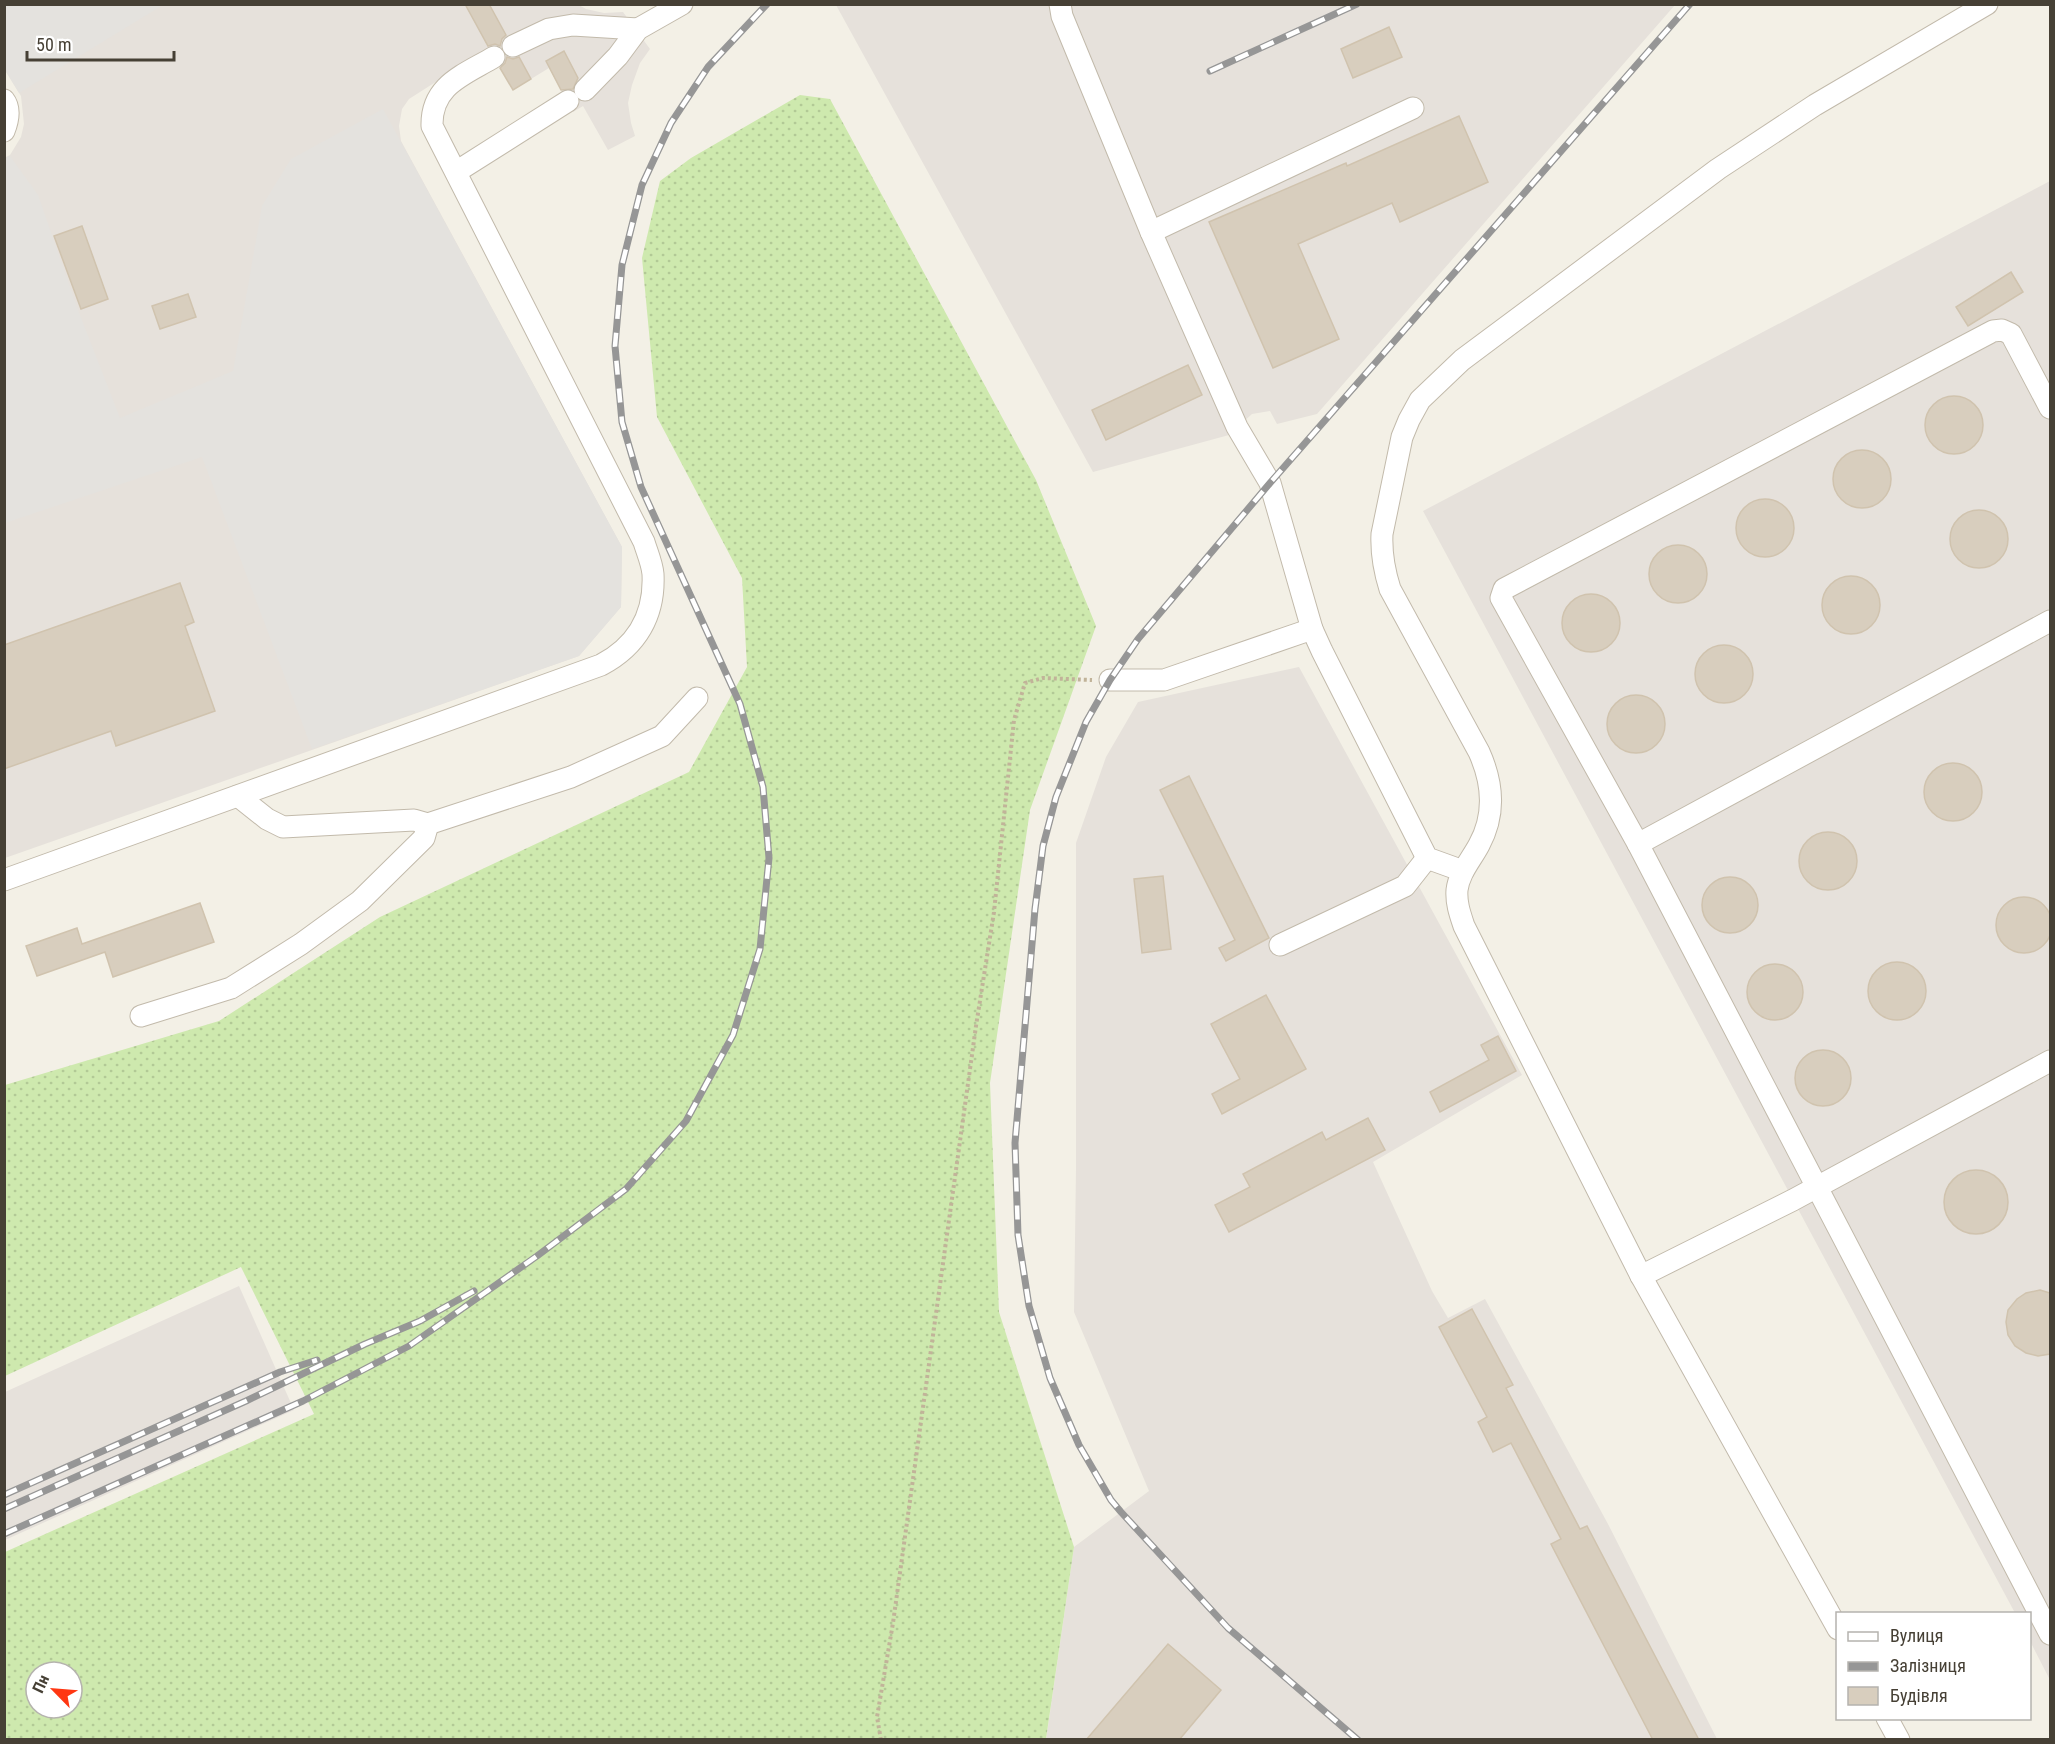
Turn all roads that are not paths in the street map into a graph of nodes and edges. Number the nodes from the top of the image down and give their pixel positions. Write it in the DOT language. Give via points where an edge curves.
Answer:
graph roads {
  1 [pos="682,4"];
  2 [pos="1060,4"];
  3 [pos="1988,4"];
  4 [pos="638,29"];
  5 [pos="513,46"];
  6 [pos="494,57"];
  7 [pos="4,100"];
  8 [pos="1413,108"];
  9 [pos="4,131"];
  10 [pos="456,172"];
  11 [pos="1150,232"];
  12 [pos="2050,408"];
  13 [pos="2050,621"];
  14 [pos="1312,629"];
  15 [pos="1110,680"];
  16 [pos="697,698"];
  17 [pos="238,796"];
  18 [pos="428,824"];
  19 [pos="1638,844"];
  20 [pos="1427,858"];
  21 [pos="1463,871"];
  22 [pos="4,880"];
  23 [pos="1280,945"];
  24 [pos="141,1016"];
  25 [pos="2050,1061"];
  26 [pos="1818,1187"];
  27 [pos="1641,1276"];
  28 [pos="1836,1625"];
  29 [pos="2050,1634"];
  30 [pos="1888,1720"];
  31 [pos="1899,1740"];
  1 -- 4 [label="street"];
  2 -- 11 [label="street"];
  3 -- 21 [label="street" via="1815,105 1718,168 1462,360 1420,400 1402,437 1381,551 1390,589 1487,770 1491,789 1487,827"];
  4 -- 5 [label="street" via="573,25 549,29"];
  4 -- 10 [label="street" via="618,56 576,96"];
  6 -- 10 [label="street" via="448,84 434,103 432,126"];
  7 -- 9 [label="street" via="8,120"];
  8 -- 11 [label="street"];
  10 -- 17 [label="street" via="644,542 653,572 651,603 639,632 619,656 601,665"];
  11 -- 14 [label="street" via="1237,427 1270,483"];
  12 -- 19 [label="street" via="2011,334 1993,331 1504,589 1501,598"];
  13 -- 19 [label="street"];
  14 -- 15 [label="street" via="1164,680"];
  14 -- 20 [label="street"];
  16 -- 18 [label="street" via="662,736 571,777"];
  17 -- 18 [label="street" via="283,827 414,820"];
  17 -- 22 [label="street"];
  18 -- 24 [label="street" via="424,838 360,901 301,944 231,988"];
  19 -- 26 [label="street"];
  20 -- 21 [label="street"];
  20 -- 23 [label="street" via="1405,886"];
  21 -- 27 [label="street" via="1457,889 1464,926"];
  25 -- 26 [label="street"];
  26 -- 27 [label="street"];
  26 -- 29 [label="street"];
  27 -- 28 [label="street"];
  30 -- 31 [label="street"];
}
